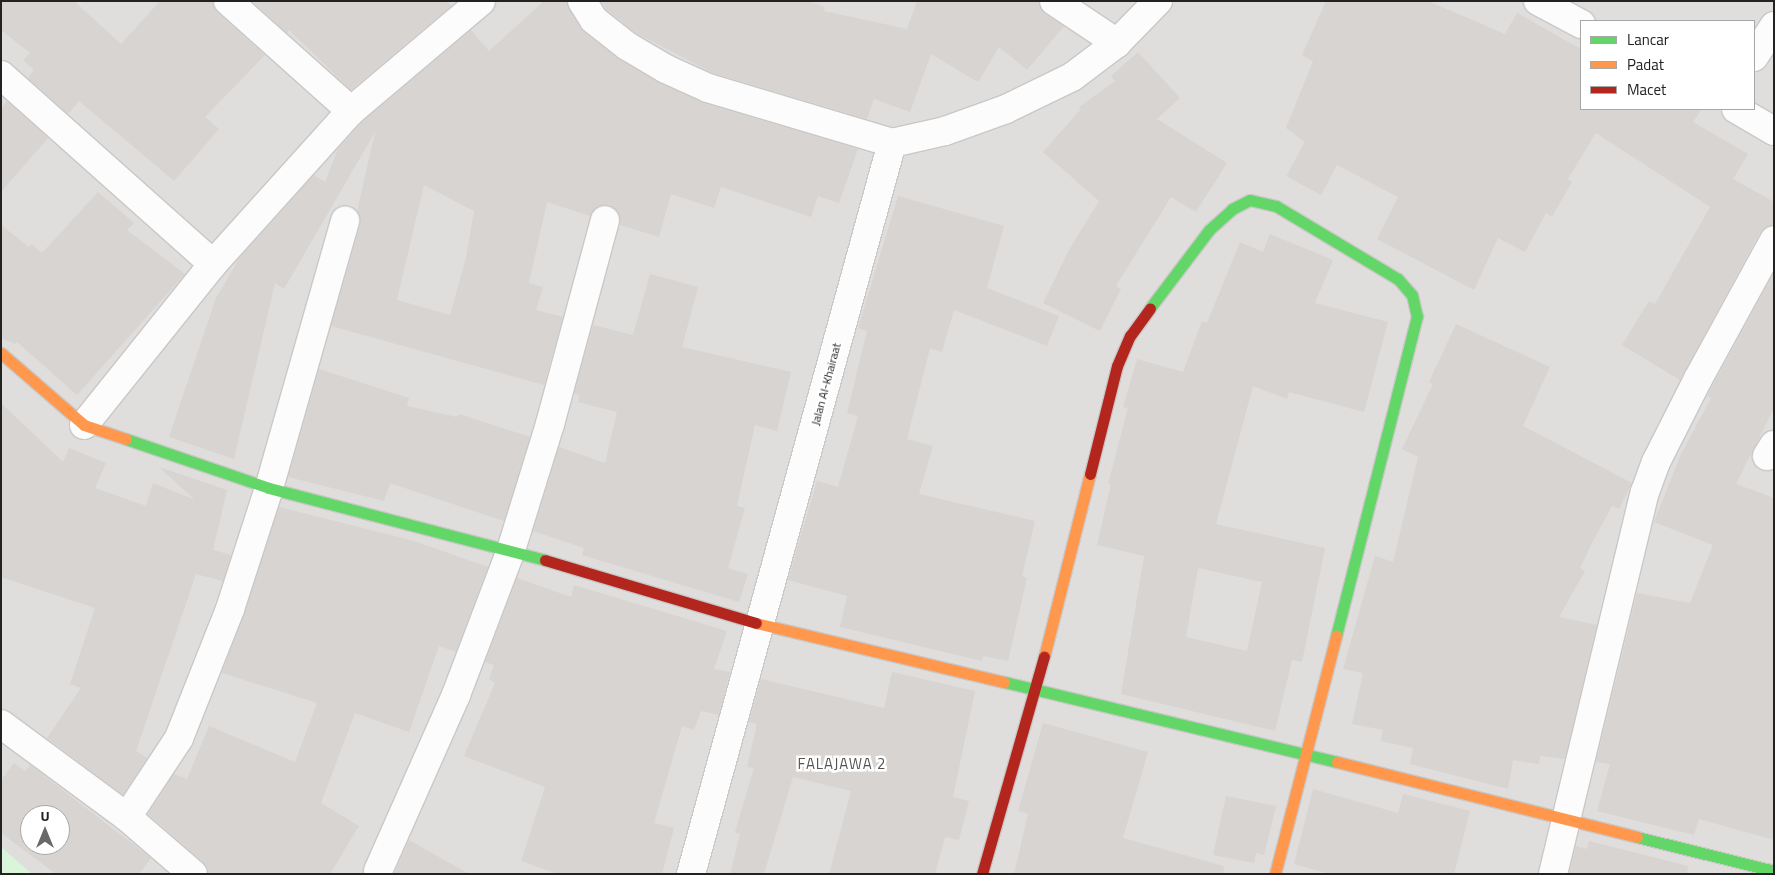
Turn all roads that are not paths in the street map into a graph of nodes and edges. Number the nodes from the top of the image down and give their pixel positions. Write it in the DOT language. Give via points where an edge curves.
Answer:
graph roads {
  1 [pos="228,1"];
  2 [pos="481,1"];
  3 [pos="582,1"];
  4 [pos="1054,1"];
  5 [pos="1158,1"];
  6 [pos="1538,1"];
  7 [pos="1580,23"];
  8 [pos="1774,26"];
  9 [pos="1117,43"];
  10 [pos="1755,55"];
  11 [pos="1,75"];
  12 [pos="1738,110"];
  13 [pos="351,111"];
  14 [pos="1774,131"];
  15 [pos="892,143"];
  16 [pos="605,220"];
  17 [pos="345,221"];
  18 [pos="1774,240"];
  19 [pos="214,264"];
  20 [pos="4,361"];
  21 [pos="84,425"];
  22 [pos="269,488"];
  23 [pos="511,550"];
  24 [pos="760,624"];
  25 [pos="1036,691"];
  26 [pos="1,724"];
  27 [pos="1305,754"];
  28 [pos="127,817"];
  29 [pos="1568,821"];
  30 [pos="378,871"];
  31 [pos="1774,872"];
  32 [pos="193,874"];
  33 [pos="691,874"];
  34 [pos="982,874"];
  35 [pos="1274,874"];
  36 [pos="1553,874"];
  1 -- 13 [label="street"];
  2 -- 13 [label="street"];
  3 -- 15 [label="street" via="594,20 627,46 666,69 708,88"];
  4 -- 9 [label="street"];
  5 -- 9 [label="street"];
  6 -- 7 [label="street"];
  8 -- 10 [label="street"];
  9 -- 15 [label="street" via="1072,77 1006,109 945,131"];
  11 -- 19 [label="street"];
  12 -- 14 [label="street"];
  13 -- 19 [label="street"];
  15 -- 24 [label="street, Jalan Al-Khairaat"];
  16 -- 23 [label="street" via="552,416"];
  17 -- 22 [label="street"];
  18 -- 29 [label="street" via="1686,404 1645,492 1591,706"];
  19 -- 21 [label="street"];
  20 -- 21 [label="street"];
  21 -- 22 [label="street"];
  22 -- 23 [label="street"];
  22 -- 28 [label="street" via="230,609 179,738"];
  23 -- 24 [label="street"];
  23 -- 30 [label="street" via="456,695"];
  24 -- 25 [label="street"];
  24 -- 33 [label="street, Jalan Al-Khairaat"];
  25 -- 27 [label="street"];
  25 -- 27 [label="street" via="1117,366 1130,336 1209,230 1232,209 1250,200 1276,206 1398,279 1412,295 1417,316"];
  25 -- 34 [label="street"];
  26 -- 28 [label="street"];
  27 -- 29 [label="street"];
  27 -- 35 [label="street"];
  28 -- 32 [label="street"];
  29 -- 31 [label="street"];
  29 -- 36 [label="street"];
}
